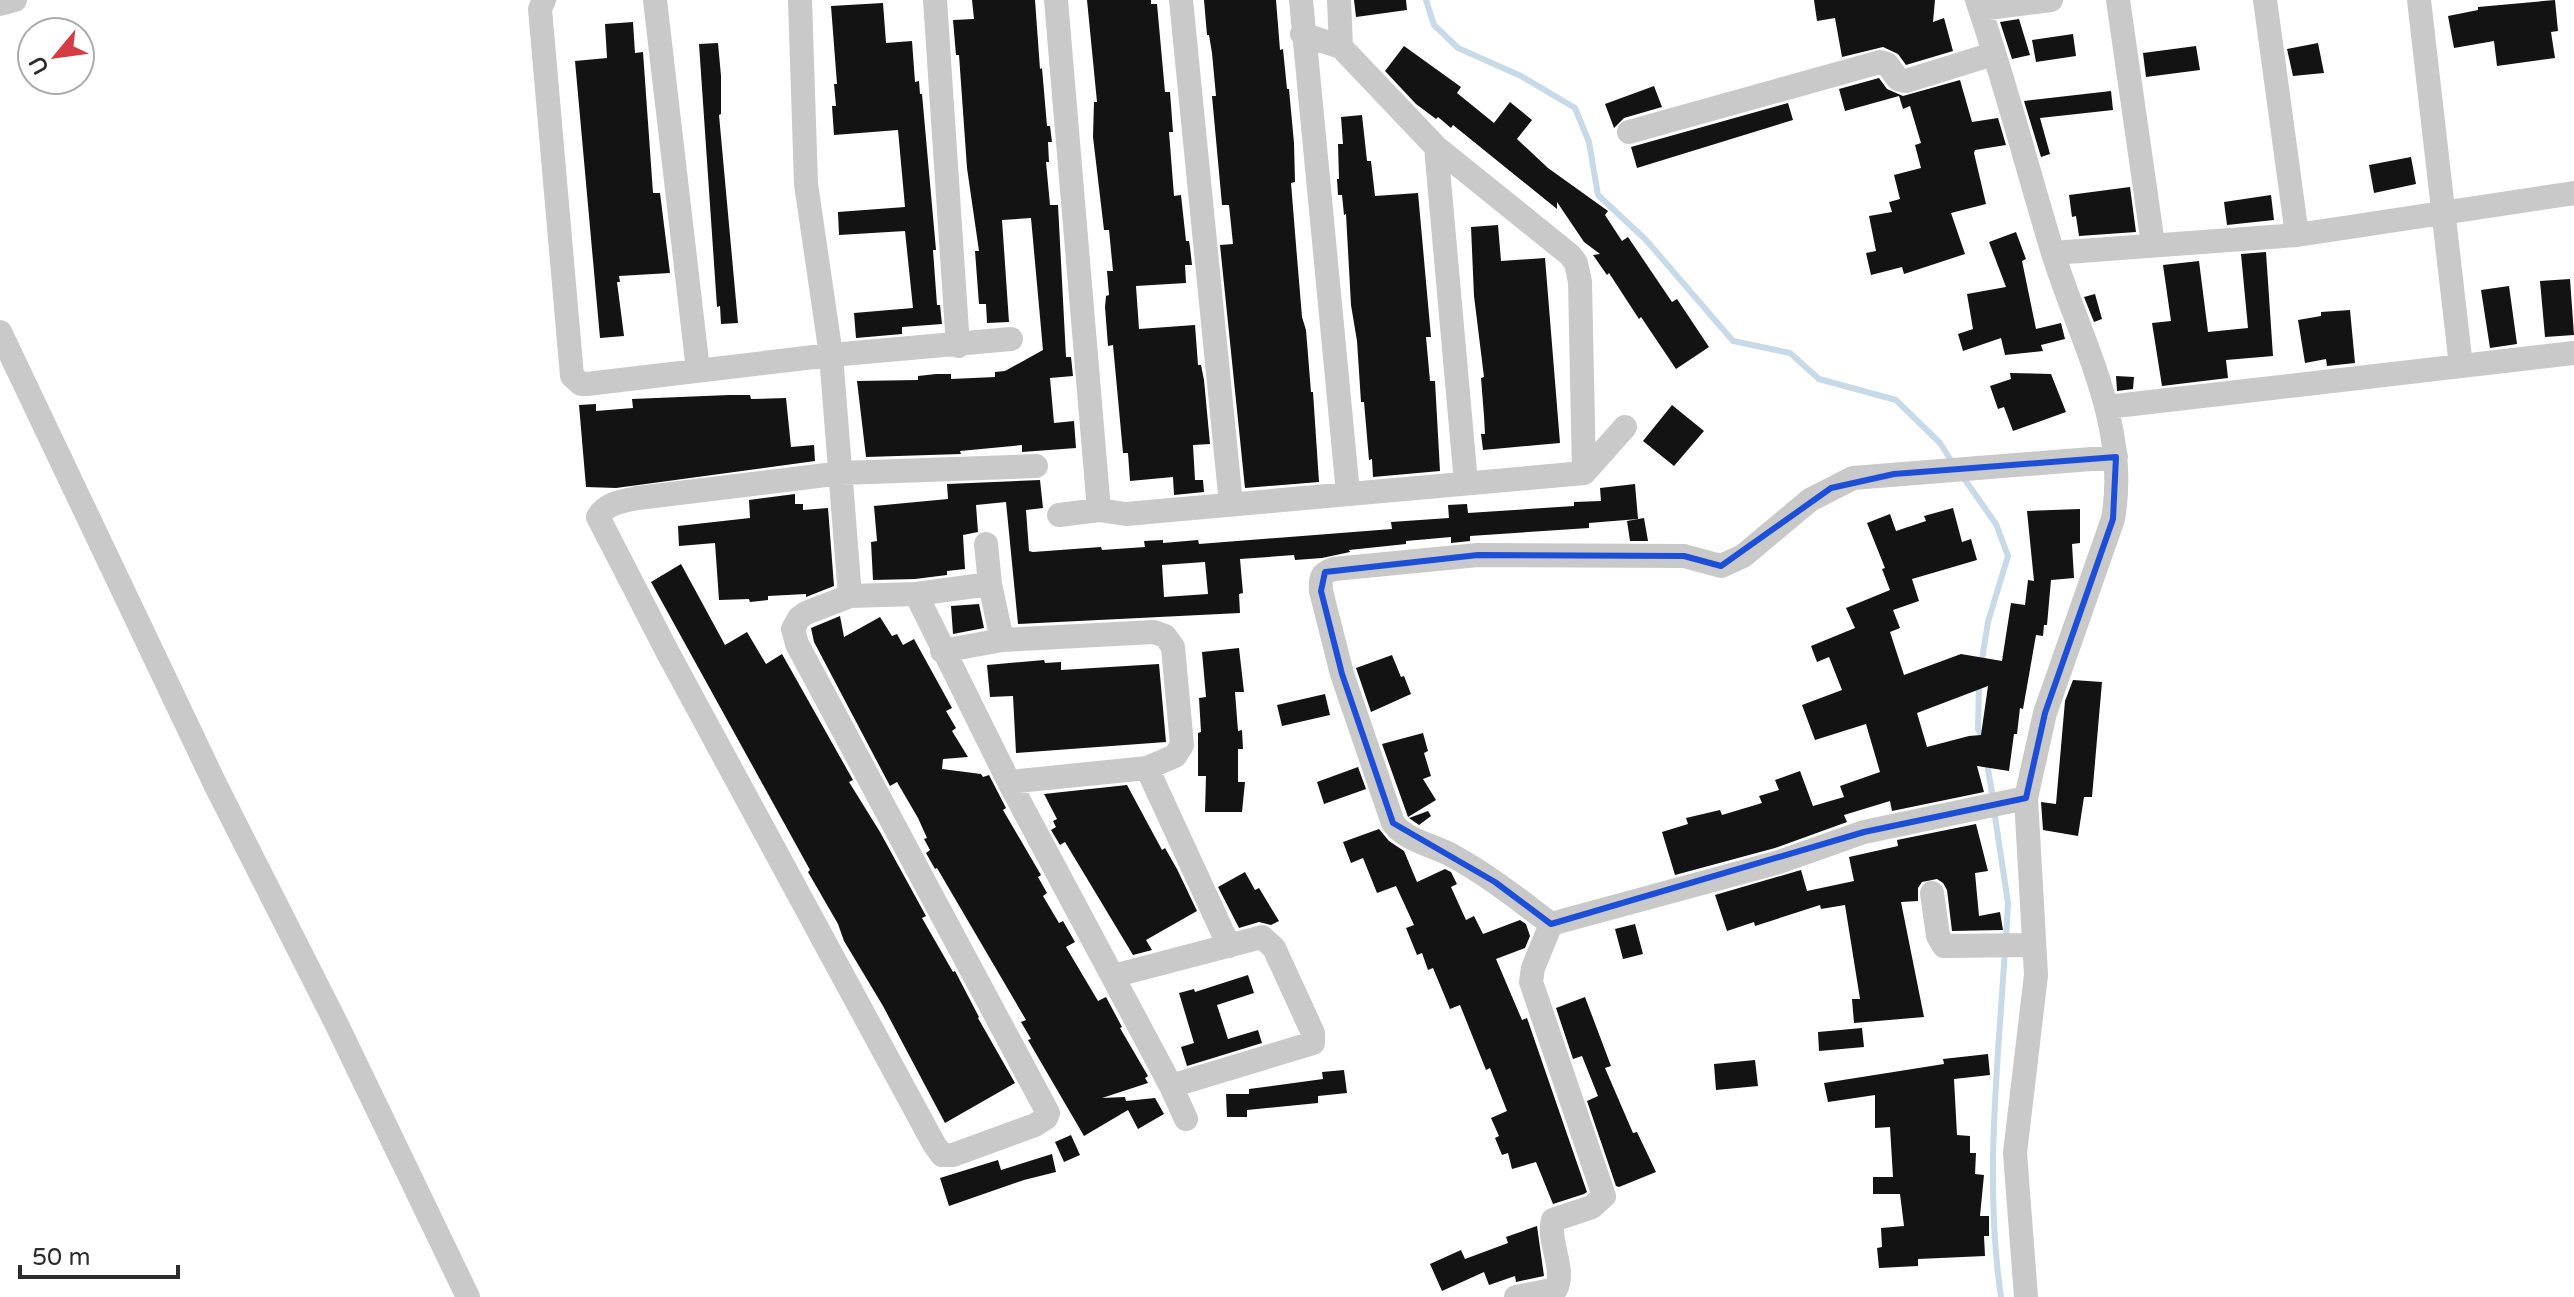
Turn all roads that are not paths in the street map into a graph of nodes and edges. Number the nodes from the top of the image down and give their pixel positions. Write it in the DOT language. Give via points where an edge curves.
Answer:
graph roads {
  1 [pos="15,0"];
  2 [pos="544,0"];
  3 [pos="655,0"];
  4 [pos="800,0"];
  5 [pos="935,0"];
  6 [pos="1056,0"];
  7 [pos="1181,0"];
  8 [pos="1301,0"];
  9 [pos="1339,0"];
  10 [pos="2051,0"];
  11 [pos="2118,0"];
  12 [pos="2265,0"];
  13 [pos="2419,0"];
  14 [pos="0,4"];
  15 [pos="1978,5"];
  16 [pos="1302,34"];
  17 [pos="1341,47"];
  18 [pos="1993,54"];
  19 [pos="1629,132"];
  20 [pos="1436,147"];
  21 [pos="2574,193"];
  22 [pos="2445,211"];
  23 [pos="2297,235"];
  24 [pos="2153,244"];
  25 [pos="2053,253"];
  26 [pos="0,332"];
  27 [pos="1011,339"];
  28 [pos="958,346"];
  29 [pos="2574,353"];
  30 [pos="831,355"];
  31 [pos="2461,366"];
  32 [pos="698,370"];
  33 [pos="2107,407"];
  34 [pos="1625,427"];
  35 [pos="2116,457"];
  36 [pos="1036,466"];
  37 [pos="842,473"];
  38 [pos="1584,473"];
  39 [pos="1466,483"];
  40 [pos="1348,493"];
  41 [pos="1231,504"];
  42 [pos="1099,510"];
  43 [pos="1059,515"];
  44 [pos="986,544"];
  45 [pos="990,584"];
  46 [pos="916,594"];
  47 [pos="850,596"];
  48 [pos="1002,640"];
  49 [pos="942,651"];
  50 [pos="1147,768"];
  51 [pos="1009,782"];
  52 [pos="2026,798"];
  53 [pos="1932,893"];
  54 [pos="1551,924"];
  55 [pos="2015,945"];
  56 [pos="1229,946"];
  57 [pos="1113,976"];
  58 [pos="1171,1086"];
  59 [pos="1186,1119"];
  60 [pos="468,1297"];
  61 [pos="1516,1297"];
  62 [pos="2026,1297"];
  1 -- 14 [label="street"];
  2 -- 32 [label="street" via="540,9 572,376 587,384"];
  3 -- 32 [label="street"];
  4 -- 30 [label="street" via="806,184"];
  5 -- 28 [label="street"];
  6 -- 42 [label="street"];
  7 -- 41 [label="street"];
  8 -- 16 [label="street"];
  9 -- 17 [label="street"];
  10 -- 15 [label="street"];
  11 -- 24 [label="street"];
  12 -- 23 [label="street"];
  13 -- 22 [label="street"];
  15 -- 18 [label="street"];
  16 -- 17 [label="street"];
  16 -- 40 [label="street"];
  17 -- 20 [label="street"];
  18 -- 19 [label="street" via="1902,82 1880,62"];
  18 -- 25 [label="street"];
  20 -- 38 [label="street" via="1576,263"];
  20 -- 39 [label="street"];
  21 -- 22 [label="street"];
  22 -- 23 [label="street"];
  22 -- 31 [label="street"];
  23 -- 24 [label="street"];
  24 -- 25 [label="street"];
  25 -- 33 [label="street"];
  26 -- 60 [label="street"];
  27 -- 28 [label="street"];
  28 -- 30 [label="street"];
  29 -- 31 [label="street"];
  30 -- 32 [label="street"];
  30 -- 37 [label="street"];
  31 -- 33 [label="street"];
  33 -- 35 [label="street"];
  34 -- 38 [label="street"];
  35 -- 52 [label="street" via="2113,519 2045,713"];
  35 -- 54 [label="street" via="1853,478 1810,500 1743,556 1721,566 1684,556 1478,555 1325,572 1321,591 1342,674 1393,823 1404,834 1495,882"];
  36 -- 37 [label="street"];
  37 -- 47 [label="street"];
  37 -- 47 [label="street" via="638,498 615,503 598,517 934,1144 942,1155 953,1155 1035,1125 1048,1113 797,644 793,629 799,618"];
  38 -- 39 [label="street"];
  39 -- 40 [label="street"];
  40 -- 41 [label="street"];
  41 -- 42 [label="street" via="1126,514"];
  42 -- 43 [label="street"];
  44 -- 45 [label="street"];
  45 -- 46 [label="street"];
  45 -- 48 [label="street"];
  46 -- 47 [label="street"];
  46 -- 49 [label="street"];
  48 -- 49 [label="street"];
  48 -- 50 [label="street" via="1154,632 1165,636 1173,647 1182,745 1175,756"];
  49 -- 51 [label="street"];
  50 -- 51 [label="street"];
  50 -- 56 [label="street"];
  51 -- 57 [label="street"];
  52 -- 54 [label="street" via="1864,832 1779,862"];
  52 -- 55 [label="street"];
  53 -- 55 [label="street" via="1944,946"];
  54 -- 61 [label="street" via="1531,982 1604,1196 1592,1207 1553,1220 1560,1282 1556,1289"];
  55 -- 62 [label="street" via="2036,975 2015,1153"];
  56 -- 57 [label="street"];
  56 -- 58 [label="street" via="1262,937 1271,942 1314,1039 1309,1046"];
  57 -- 58 [label="street"];
  58 -- 59 [label="street"];
}
